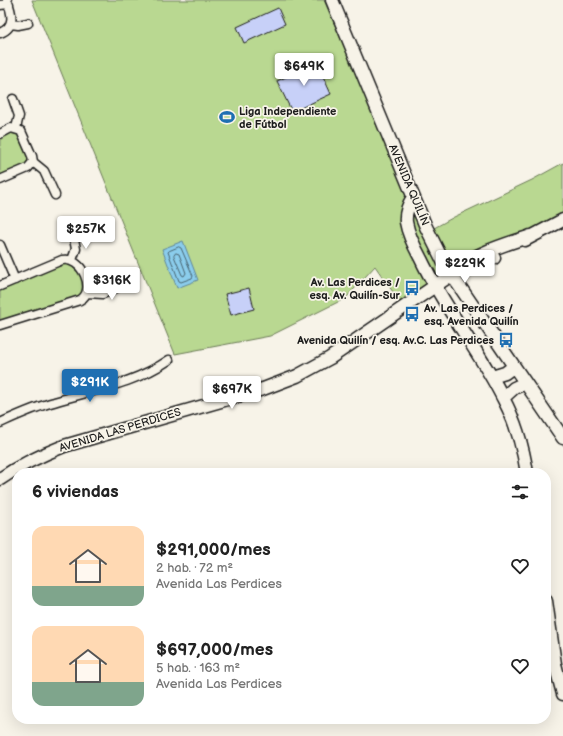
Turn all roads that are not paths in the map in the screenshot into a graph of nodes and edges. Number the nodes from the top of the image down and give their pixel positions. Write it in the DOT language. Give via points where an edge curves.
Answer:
graph roads {
  1 [pos="332,0"];
  2 [pos="5,3"];
  3 [pos="28,23"];
  4 [pos="11,24"];
  5 [pos="0,33"];
  6 [pos="13,99"];
  7 [pos="16,128"];
  8 [pos="0,134"];
  9 [pos="33,162"];
  10 [pos="0,180"];
  11 [pos="55,195"];
  12 [pos="414,197"];
  13 [pos="563,220"];
  14 [pos="74,239"];
  15 [pos="0,245"];
  16 [pos="72,260"];
  17 [pos="451,275"];
  18 [pos="15,280"];
  19 [pos="132,280"];
  20 [pos="0,286"];
  21 [pos="434,287"];
  22 [pos="87,293"];
  23 [pos="0,325"];
  24 [pos="169,360"];
  25 [pos="513,366"];
  26 [pos="492,377"];
  27 [pos="525,383"];
  28 [pos="503,398"];
  29 [pos="0,423"];
  30 [pos="563,438"];
  31 [pos="17,468"];
  32 [pos="527,468"];
  33 [pos="12,471"];
  34 [pos="0,479"];
  35 [pos="551,636"];
  36 [pos="563,694"];
  1 -- 12 [label="street, AVENIDA QUILÍN"];
  2 -- 4 [label="street" via="12,18"];
  3 -- 4 [label="street"];
  4 -- 5 [label="street"];
  6 -- 7 [label="street" via="19,116"];
  7 -- 8 [label="street" via="9,128"];
  7 -- 9 [label="street" via="23,134"];
  9 -- 10 [label="street" via="28,168"];
  9 -- 11 [label="street" via="44,171"];
  12 -- 17 [label="street, AVENIDA QUILÍN" via="426,227"];
  12 -- 21 [label="street" via="408,205 406,224"];
  13 -- 17 [label="street, AVENIDA LAS PERDICES" via="531,236 468,261"];
  14 -- 16 [label="street" via="76,250"];
  15 -- 18 [label="street"];
  16 -- 18 [label="street" via="62,260"];
  16 -- 22 [label="street" via="81,269 87,283"];
  17 -- 21 [label="street, AVENIDA LAS PERDICES"];
  17 -- 25 [label="street, AVENIDA QUILÍN"];
  18 -- 20 [label="street"];
  19 -- 22 [label="street" via="103,294"];
  21 -- 26 [label="street"];
  21 -- 31 [label="street, AVENIDA LAS PERDICES" via="330,358 297,376 263,389 64,446"];
  22 -- 23 [label="street" via="77,302"];
  24 -- 29 [label="street" via="155,370 132,380 36,407"];
  25 -- 26 [label="street" via="505,374"];
  25 -- 27 [label="street, AVENIDA QUILÍN"];
  26 -- 28 [label="street"];
  27 -- 28 [label="street" via="514,388"];
  27 -- 30 [label="street, AVENIDA QUILÍN"];
  28 -- 32 [label="street" via="521,441"];
  33 -- 34 [label="street, AVENIDA LAS PERDICES"];
  35 -- 36 [label="street"];
}
